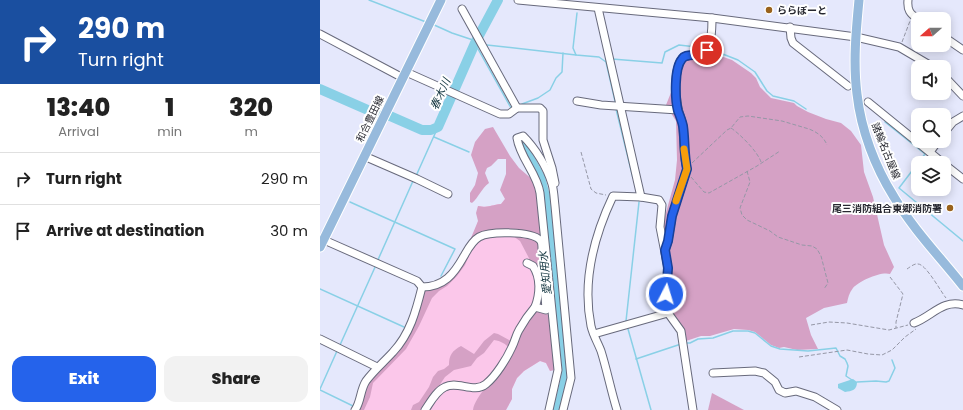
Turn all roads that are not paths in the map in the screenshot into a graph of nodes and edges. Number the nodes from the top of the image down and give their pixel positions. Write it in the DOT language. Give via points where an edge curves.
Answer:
graph roads {
  1 [pos="440,0"];
  2 [pos="518,0"];
  3 [pos="859,0"];
  4 [pos="908,0"];
  5 [pos="590,4"];
  6 [pos="598,8"];
  7 [pos="462,9"];
  8 [pos="911,13"];
  9 [pos="712,18"];
  10 [pos="790,27"];
  11 [pos="320,34"];
  12 [pos="856,37"];
  13 [pos="951,42"];
  14 [pos="963,50"];
  15 [pos="921,60"];
  16 [pos="404,75"];
  17 [pos="951,83"];
  18 [pos="848,86"];
  19 [pos="963,96"];
  20 [pos="577,101"];
  21 [pos="868,102"];
  22 [pos="619,106"];
  23 [pos="517,108"];
  24 [pos="678,110"];
  25 [pos="963,116"];
  26 [pos="951,124"];
  27 [pos="933,148"];
  28 [pos="930,152"];
  29 [pos="364,156"];
  30 [pos="935,156"];
  31 [pos="951,169"];
  32 [pos="963,179"];
  33 [pos="448,194"];
  34 [pos="641,197"];
  35 [pos="555,206"];
  36 [pos="322,244"];
  37 [pos="665,250"];
  38 [pos="527,263"];
  39 [pos="963,286"];
  40 [pos="422,287"];
  41 [pos="963,305"];
  42 [pos="535,307"];
  43 [pos="668,313"];
  44 [pos="914,323"];
  45 [pos="594,334"];
  46 [pos="320,340"];
  47 [pos="377,367"];
  48 [pos="713,373"];
  49 [pos="355,410"];
  50 [pos="425,410"];
  51 [pos="549,410"];
  52 [pos="563,410"];
  53 [pos="617,410"];
  54 [pos="693,410"];
  55 [pos="837,410"];
  1 -- 16 [label="main road, 和合豊田線"];
  2 -- 5 [label="street"];
  3 -- 12 [label="main road, 諸輪名古屋線"];
  4 -- 8 [label="street" via="908,10"];
  5 -- 6 [label="street"];
  6 -- 9 [label="street"];
  6 -- 22 [label="street"];
  7 -- 23 [label="street"];
  9 -- 10 [label="street"];
  9 -- 24 [label="street" via="707,50 700,55 688,55 681,59 677,73"];
  10 -- 12 [label="street"];
  10 -- 18 [label="street" via="792,43"];
  11 -- 16 [label="street"];
  12 -- 15 [label="street" via="899,47"];
  12 -- 39 [label="main road, 諸輪名古屋線" via="856,81 860,109 881,174 900,207"];
  13 -- 14 [label="street"];
  16 -- 23 [label="street" via="500,114 509,114"];
  16 -- 29 [label="main road, 和合豊田線"];
  17 -- 19 [label="street"];
  20 -- 22 [label="street"];
  21 -- 28 [label="street"];
  22 -- 24 [label="street"];
  22 -- 34 [label="street"];
  23 -- 35 [label="street" via="540,108 543,111 543,140 552,168"];
  24 -- 37 [label="street" via="683,124 686,170"];
  25 -- 26 [label="street"];
  27 -- 28 [label="street"];
  28 -- 30 [label="street"];
  29 -- 33 [label="street"];
  29 -- 36 [label="main road, 和合豊田線"];
  31 -- 32 [label="street"];
  34 -- 37 [label="street" via="659,200 662,206 660,227"];
  34 -- 45 [label="street" via="613,196 600,226 590,263 588,299"];
  35 -- 51 [label="street" via="552,183 544,166 523,136 517,138 520,150 537,181 540,194 558,370"];
  35 -- 52 [label="street" via="571,378"];
  36 -- 40 [label="street" via="417,281"];
  37 -- 43 [label="street" via="668,268"];
  38 -- 42 [label="street" via="533,266 538,276 539,295"];
  40 -- 42 [label="street" via="438,285 447,279 471,243 480,237 498,233 527,235 539,239 542,243 546,310"];
  40 -- 47 [label="street" via="406,336 391,355"];
  41 -- 44 [label="street" via="949,304"];
  42 -- 50 [label="street" via="522,326 507,357 487,384 467,388 452,385 444,387"];
  43 -- 45 [label="street"];
  43 -- 54 [label="street" via="681,330"];
  45 -- 53 [label="street"];
  46 -- 47 [label="street"];
  47 -- 49 [label="street" via="364,383"];
  48 -- 55 [label="street" via="755,371 775,382 784,393 796,391 815,397"];
}
